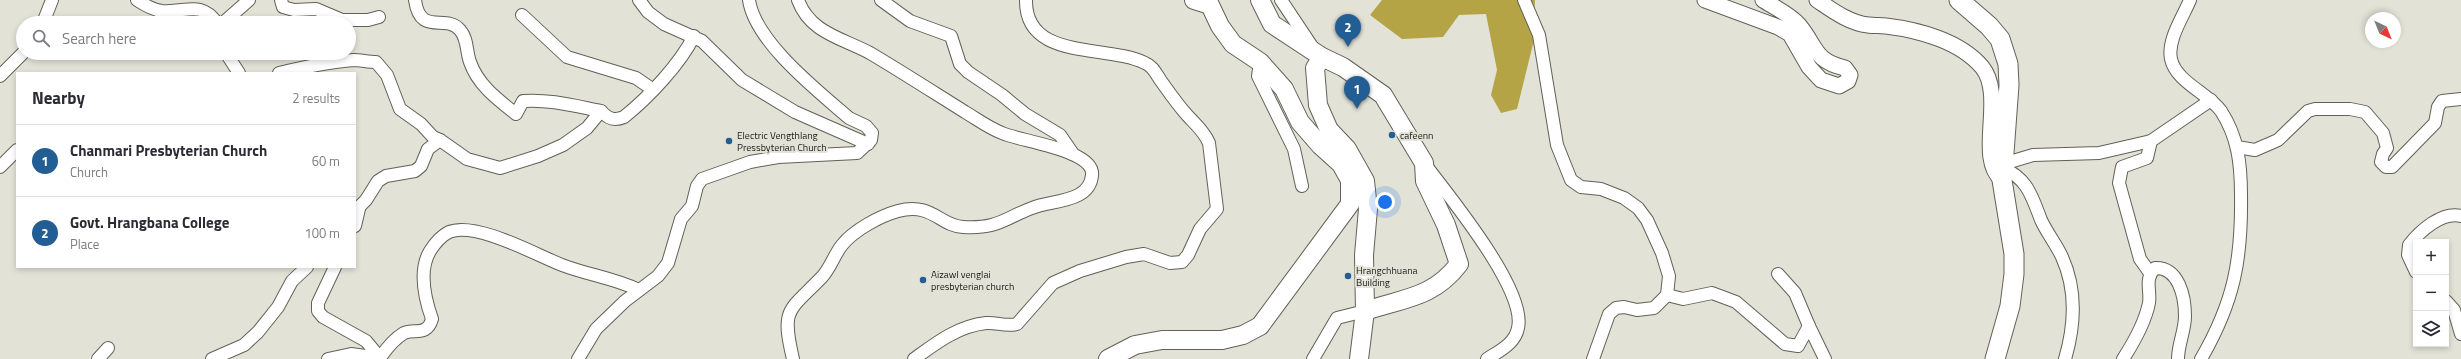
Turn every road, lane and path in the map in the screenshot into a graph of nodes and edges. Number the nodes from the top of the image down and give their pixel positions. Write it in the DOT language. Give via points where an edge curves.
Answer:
graph roads {
  1 [pos="52,0"];
  2 [pos="137,0"];
  3 [pos="249,0"];
  4 [pos="282,0"];
  5 [pos="415,0"];
  6 [pos="640,0"];
  7 [pos="749,0"];
  8 [pos="798,0"];
  9 [pos="881,0"];
  10 [pos="1026,0"];
  11 [pos="1194,0"];
  12 [pos="1260,0"];
  13 [pos="1281,0"];
  14 [pos="1524,0"];
  15 [pos="1705,0"];
  16 [pos="1763,0"];
  17 [pos="1817,0"];
  18 [pos="1959,0"];
  19 [pos="2190,0"];
  20 [pos="522,15"];
  21 [pos="46,16"];
  22 [pos="212,16"];
  23 [pos="231,16"];
  24 [pos="333,16"];
  25 [pos="379,17"];
  26 [pos="356,20"];
  27 [pos="694,36"];
  28 [pos="1319,55"];
  29 [pos="16,60"];
  30 [pos="231,60"];
  31 [pos="355,60"];
  32 [pos="355,60"];
  33 [pos="1260,62"];
  34 [pos="238,72"];
  35 [pos="286,72"];
  36 [pos="0,76"];
  37 [pos="652,89"];
  38 [pos="2461,99"];
  39 [pos="2211,100"];
  40 [pos="601,111"];
  41 [pos="440,140"];
  42 [pos="2151,141"];
  43 [pos="868,144"];
  44 [pos="2237,147"];
  45 [pos="16,151"];
  46 [pos="1073,154"];
  47 [pos="1424,163"];
  48 [pos="0,166"];
  49 [pos="2003,171"];
  50 [pos="1302,186"];
  51 [pos="357,210"];
  52 [pos="2461,216"];
  53 [pos="2415,239"];
  54 [pos="2413,241"];
  55 [pos="2413,266"];
  56 [pos="306,268"];
  57 [pos="335,268"];
  58 [pos="2150,273"];
  59 [pos="1778,274"];
  60 [pos="639,290"];
  61 [pos="1667,295"];
  62 [pos="2449,304"];
  63 [pos="1365,311"];
  64 [pos="1809,326"];
  65 [pos="2461,334"];
  66 [pos="108,348"];
  67 [pos="380,358"];
  68 [pos="1312,358"];
  69 [pos="98,359"];
  70 [pos="212,359"];
  71 [pos="328,359"];
  72 [pos="578,359"];
  73 [pos="793,359"];
  74 [pos="914,359"];
  75 [pos="1108,359"];
  76 [pos="1359,359"];
  77 [pos="1487,359"];
  78 [pos="1593,359"];
  79 [pos="1825,359"];
  80 [pos="1995,359"];
  81 [pos="2065,359"];
  82 [pos="2123,359"];
  83 [pos="2178,359"];
  84 [pos="2201,359"];
  1 -- 21 [label="street"];
  2 -- 22 [label="street" via="162,11 198,6 207,10"];
  3 -- 23 [label="street"];
  4 -- 24 [label="street" via="283,7 294,10 316,8"];
  5 -- 40 [label="street" via="416,9 426,21 451,24 459,29 466,41 469,60 475,74 488,91 516,114 523,101 531,100 545,100"];
  6 -- 27 [label="street" via="648,12 664,24"];
  7 -- 43 [label="street" via="756,24 768,40 849,118 866,126 872,133"];
  8 -- 46 [label="street" via="800,6 822,31 865,50 1002,134"];
  9 -- 46 [label="street" via="910,21 951,36 960,64 968,72 1025,114 1060,135"];
  10 -- 74 [label="street" via="1030,25 1057,45 1136,59 1151,66 1174,101 1207,138 1217,209 1200,229 1182,262 1170,263 1144,254 1080,271 1053,283 1017,324 1011,326 987,323 958,330"];
  11 -- 33 [label="main road" via="1210,5 1220,26 1233,44"];
  12 -- 28 [label="main road" via="1272,24"];
  13 -- 28 [label="street"];
  14 -- 61 [label="street" via="1539,35 1557,145 1571,180 1581,187 1601,189 1624,198 1638,208 1647,220 1662,253 1669,276"];
  15 -- 16 [label="street" via="1778,27 1790,34 1809,67 1821,80 1839,86 1848,82 1850,75 1845,68 1832,65 1820,58 1798,24"];
  17 -- 49 [label="street" via="1849,19 1868,25 1885,25 1918,33 1952,45 1974,59 1989,79 1992,102 1992,161 1997,176"];
  18 -- 49 [label="highway" via="1990,26 2004,48 2009,85"];
  19 -- 39 [label="street" via="2172,40 2171,61 2184,78"];
  20 -- 37 [label="street" via="567,58 636,78"];
  25 -- 26 [label="street"];
  27 -- 37 [label="street" via="687,51"];
  27 -- 43 [label="street" via="742,80 795,112"];
  28 -- 47 [label="main road" via="1343,67 1383,95"];
  28 -- 63 [label="main road" via="1315,68 1318,105 1329,130 1347,149 1365,181 1368,209 1364,255"];
  29 -- 36 [label="street"];
  30 -- 34 [label="street"];
  31 -- 35 [label="street" via="319,64 308,69"];
  32 -- 41 [label="street" via="376,62 387,75 400,109"];
  33 -- 50 [label="street" via="1258,76 1294,149"];
  33 -- 75 [label="main road" via="1284,89 1300,122 1341,164 1350,180 1350,204 1260,326 1243,335 1222,340 1162,340 1135,345"];
  37 -- 40 [label="street" via="632,110 618,120 611,119"];
  38 -- 44 [label="street" via="2442,101 2435,123 2392,167 2386,167 2381,162 2387,148 2385,138 2368,114 2357,110 2308,111 2278,140 2255,150"];
  39 -- 42 [label="street"];
  39 -- 44 [label="street" via="2227,121"];
  40 -- 41 [label="street" via="587,128 563,145 500,168 467,159"];
  41 -- 51 [label="street" via="428,149 421,166 415,172 386,176 378,181"];
  42 -- 49 [label="street" via="2099,153 2033,155"];
  42 -- 58 [label="street" via="2146,158 2122,167 2119,183 2140,259"];
  43 -- 60 [label="street" via="857,153 778,157 750,162 728,171 707,175 697,186 692,206 681,218 668,263 658,276"];
  44 -- 84 [label="street" via="2241,166 2242,232 2238,267 2224,312"];
  45 -- 48 [label="street"];
  46 -- 73 [label="street" via="1086,162 1092,171 1092,177 1088,185 1073,198 1033,207 1009,220 985,227 962,228 932,213 911,208 883,217 853,235 840,247 828,270 794,304 788,314 787,329"];
  47 -- 63 [label="main road" via="1425,181 1446,225 1459,264 1448,278 1427,293"];
  47 -- 77 [label="street" via="1502,273 1517,303 1519,328 1511,344"];
  49 -- 80 [label="highway" via="2014,254 2014,274 2010,306"];
  49 -- 81 [label="street" via="2012,172 2028,186 2042,220 2063,259 2074,304 2071,339"];
  52 -- 53 [label="street" via="2454,214 2440,219"];
  54 -- 55 [label="street" via="2409,245 2408,255"];
  56 -- 70 [label="street" via="292,282 278,307 258,332 244,345"];
  57 -- 67 [label="street" via="318,303 318,310 323,317 366,341"];
  58 -- 82 [label="street" via="2149,302 2133,344"];
  58 -- 83 [label="street" via="2154,268 2169,271 2176,278 2183,294 2185,318 2178,347"];
  59 -- 64 [label="street" via="1795,293"];
  60 -- 67 [label="street" via="617,280 568,267 500,239 467,232 450,232 435,244 425,265 431,324 422,331 404,333 390,344"];
  60 -- 72 [label="street" via="596,329"];
  61 -- 64 [label="street" via="1683,299 1712,293 1736,302 1785,344 1792,347 1802,342"];
  61 -- 78 [label="street" via="1654,308 1616,308 1609,314"];
  62 -- 65 [label="street" via="2454,310"];
  63 -- 68 [label="street" via="1337,318"];
  63 -- 76 [label="main road"];
  64 -- 79 [label="street"];
  66 -- 69 [label="street"];
  67 -- 71 [label="street" via="351,354"];
}
